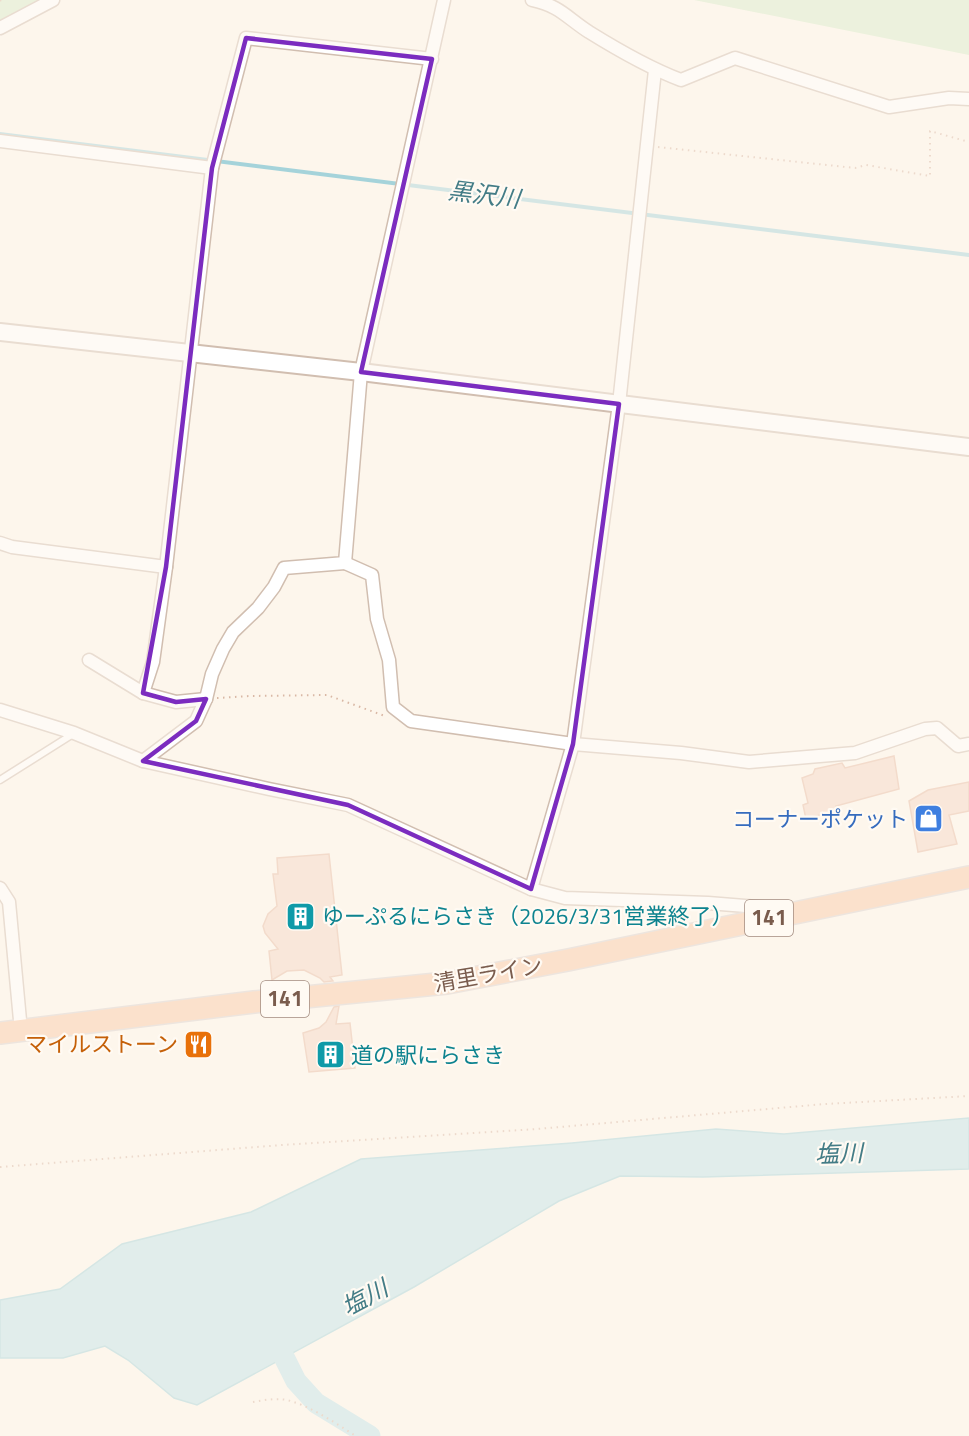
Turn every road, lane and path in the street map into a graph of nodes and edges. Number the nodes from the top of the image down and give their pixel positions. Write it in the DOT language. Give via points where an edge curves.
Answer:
graph roads {
  1 [pos="53,0"];
  2 [pos="444,0"];
  3 [pos="532,0"];
  4 [pos="0,28"];
  5 [pos="432,59"];
  6 [pos="655,70"];
  7 [pos="969,99"];
  8 [pos="0,141"];
  9 [pos="969,142"];
  10 [pos="647,146"];
  11 [pos="212,168"];
  12 [pos="0,332"];
  13 [pos="189,353"];
  14 [pos="361,372"];
  15 [pos="618,404"];
  16 [pos="969,447"];
  17 [pos="0,543"];
  18 [pos="345,563"];
  19 [pos="166,567"];
  20 [pos="89,660"];
  21 [pos="143,693"];
  22 [pos="206,699"];
  23 [pos="0,710"];
  24 [pos="411,722"];
  25 [pos="74,733"];
  26 [pos="573,744"];
  27 [pos="969,744"];
  28 [pos="143,761"];
  29 [pos="0,780"];
  30 [pos="969,877"];
  31 [pos="0,888"];
  32 [pos="531,889"];
  33 [pos="806,910"];
  34 [pos="10,1032"];
  35 [pos="969,1096"];
  36 [pos="0,1167"];
  37 [pos="253,1402"];
  38 [pos="356,1436"];
  1 -- 4 [label="street"];
  2 -- 5 [label="street"];
  3 -- 6 [label="street" via="560,9 588,31"];
  5 -- 11 [label="street" via="246,38"];
  5 -- 14 [label="street"];
  6 -- 7 [label="street" via="681,80 735,58 889,107"];
  6 -- 10 [label="street"];
  8 -- 11 [label="street"];
  9 -- 10 [label="path" via="930,131 930,176 866,165 855,168"];
  10 -- 15 [label="street"];
  11 -- 13 [label="street"];
  12 -- 13 [label="street"];
  13 -- 14 [label="street"];
  13 -- 19 [label="street"];
  14 -- 15 [label="street"];
  14 -- 18 [label="street"];
  15 -- 16 [label="street"];
  15 -- 26 [label="street"];
  17 -- 19 [label="street"];
  18 -- 22 [label="street" via="284,568 258,608 233,633 212,674"];
  18 -- 24 [label="street" via="372,575 377,619 389,660 393,706"];
  19 -- 21 [label="street" via="153,662"];
  20 -- 21 [label="street"];
  21 -- 22 [label="street" via="176,702"];
  22 -- 24 [label="path" via="327,696"];
  22 -- 28 [label="street" via="196,722"];
  23 -- 25 [label="street"];
  24 -- 26 [label="street"];
  25 -- 28 [label="street"];
  25 -- 29 [label="lane"];
  26 -- 27 [label="street" via="749,762 855,753 937,728 958,746"];
  26 -- 32 [label="street"];
  28 -- 32 [label="street" via="348,805"];
  30 -- 33 [label="highway, 清里ライン / 141"];
  31 -- 34 [label="street" via="9,902"];
  32 -- 33 [label="street" via="565,898"];
  33 -- 34 [label="highway, 清里ライン / 141" via="447,983"];
  35 -- 36 [label="path"];
  37 -- 38 [label="path" via="287,1400"];
}
